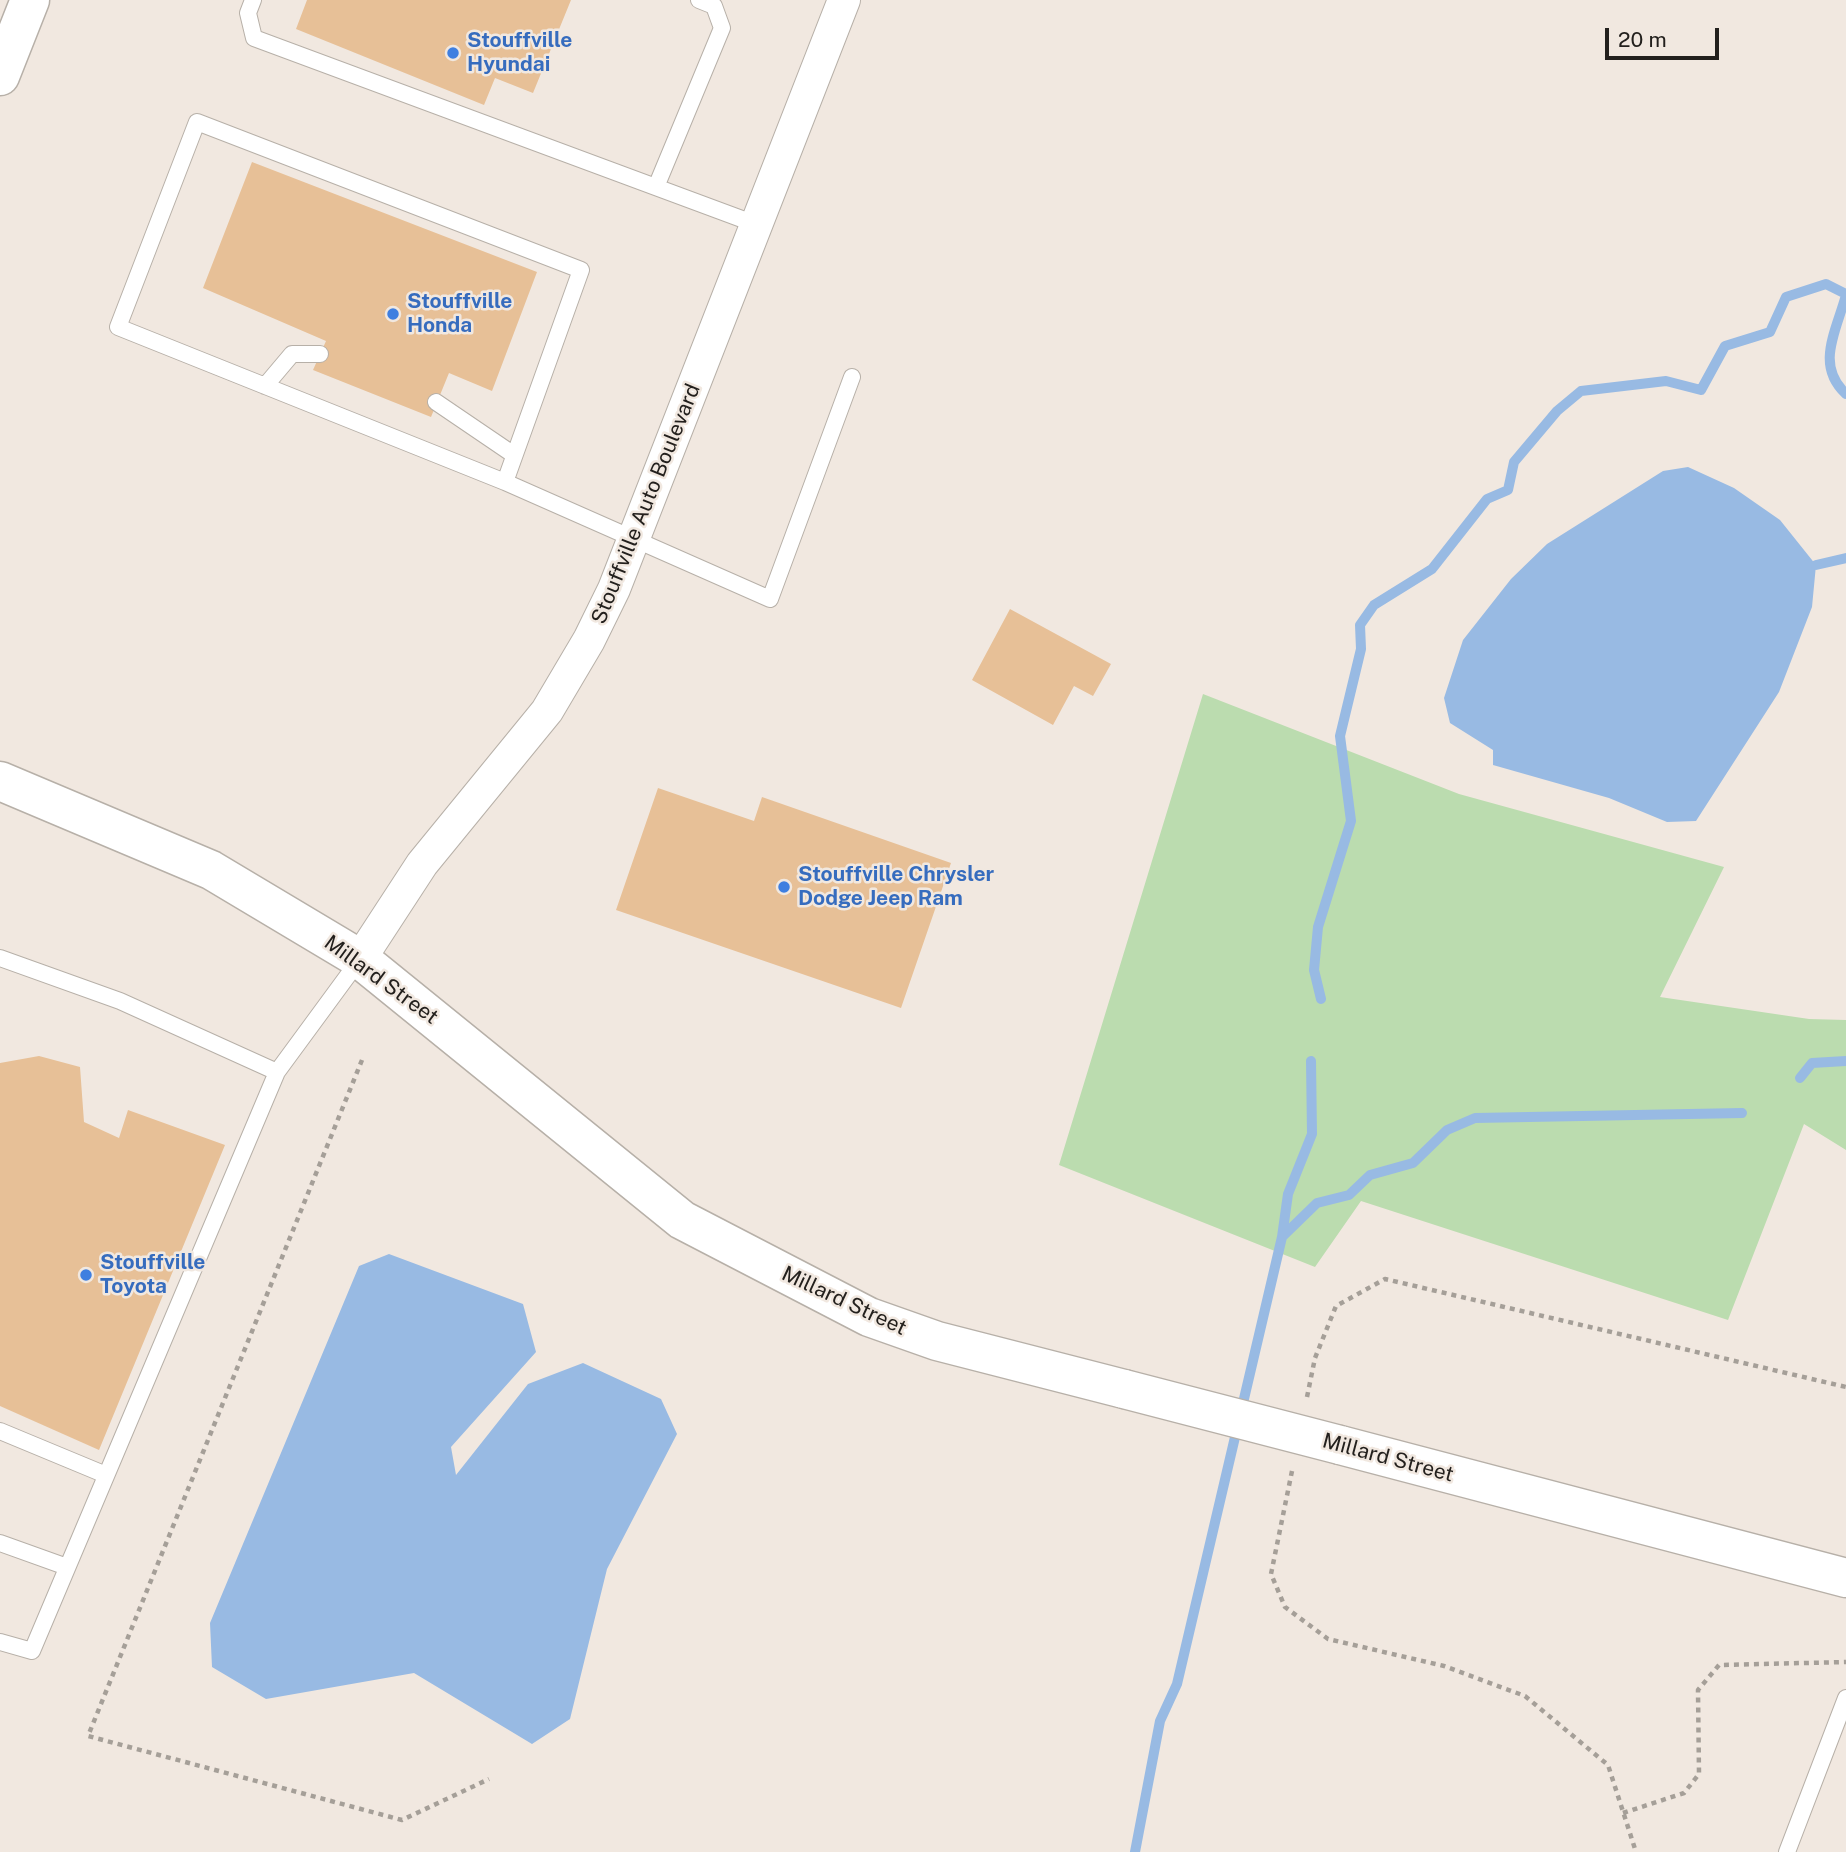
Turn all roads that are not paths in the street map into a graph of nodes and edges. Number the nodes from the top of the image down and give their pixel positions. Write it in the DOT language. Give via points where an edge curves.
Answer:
graph roads {
  1 [pos="30,0"];
  2 [pos="253,0"];
  3 [pos="699,0"];
  4 [pos="845,0"];
  5 [pos="0,76"];
  6 [pos="656,187"];
  7 [pos="758,225"];
  8 [pos="320,354"];
  9 [pos="852,377"];
  10 [pos="265,386"];
  11 [pos="436,402"];
  12 [pos="514,455"];
  13 [pos="505,482"];
  14 [pos="635,537"];
  15 [pos="0,780"];
  16 [pos="0,958"];
  17 [pos="360,960"];
  18 [pos="277,1072"];
  19 [pos="0,1431"];
  20 [pos="106,1475"];
  21 [pos="0,1543"];
  22 [pos="67,1567"];
  23 [pos="1846,1578"];
  24 [pos="0,1642"];
  25 [pos="1846,1698"];
  26 [pos="1787,1852"];
  1 -- 5 [label="street"];
  2 -- 6 [label="lane" via="248,13 254,38"];
  3 -- 6 [label="lane" via="714,6 722,28"];
  4 -- 7 [label="street, Stouffville Auto Boulevard"];
  6 -- 7 [label="lane"];
  7 -- 14 [label="street, Stouffville Auto Boulevard"];
  8 -- 10 [label="lane" via="292,354"];
  9 -- 14 [label="lane" via="770,599"];
  10 -- 12 [label="lane" via="118,327 197,122 581,270"];
  10 -- 13 [label="lane"];
  11 -- 12 [label="lane"];
  12 -- 13 [label="lane"];
  13 -- 14 [label="lane"];
  14 -- 17 [label="street, Stouffville Auto Boulevard" via="589,640 547,711 422,864"];
  15 -- 17 [label="street, Millard Street" via="211,870"];
  16 -- 18 [label="lane" via="120,1001"];
  17 -- 18 [label="lane"];
  17 -- 23 [label="street, Millard Street, bridge" via="682,1220 869,1317 937,1341"];
  18 -- 20 [label="lane"];
  19 -- 20 [label="lane"];
  20 -- 22 [label="lane"];
  21 -- 22 [label="lane"];
  22 -- 24 [label="lane" via="32,1651"];
  25 -- 26 [label="lane"];
}
